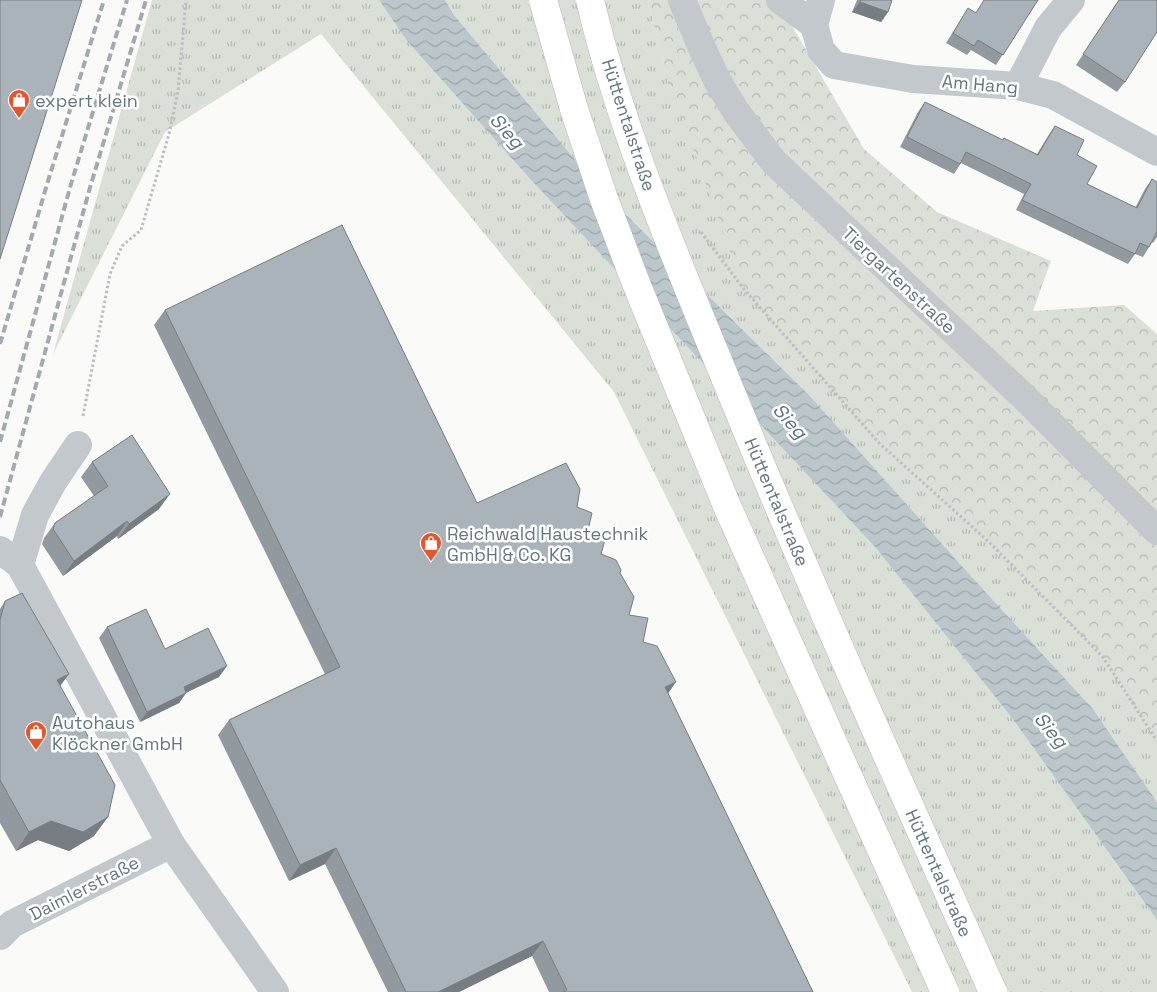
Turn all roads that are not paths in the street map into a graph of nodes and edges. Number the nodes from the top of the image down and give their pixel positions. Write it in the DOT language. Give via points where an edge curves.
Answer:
graph roads {
  1 [pos="543,0"];
  2 [pos="590,0"];
  3 [pos="682,0"];
  4 [pos="780,0"];
  5 [pos="1071,0"];
  6 [pos="818,12"];
  7 [pos="1018,86"];
  8 [pos="1157,152"];
  9 [pos="78,445"];
  10 [pos="1157,531"];
  11 [pos="10,557"];
  12 [pos="171,844"];
  13 [pos="0,936"];
  14 [pos="275,992"];
  15 [pos="945,992"];
  16 [pos="993,992"];
  1 -- 15 [label="highway, bridge" via="574,109 636,283 727,506"];
  2 -- 16 [label="highway, Hüttentalstraße, bridge" via="617,97 690,292 859,694"];
  3 -- 10 [label="street, Tiergartenstraße" via="718,82 774,162 1024,397"];
  4 -- 6 [label="street"];
  5 -- 7 [label="street" via="1048,28"];
  6 -- 7 [label="street, Am Hang" via="821,50 834,65 913,79"];
  7 -- 8 [label="street, Am Hang" via="1053,95"];
  9 -- 11 [label="street" via="52,482"];
  11 -- 12 [label="street"];
  12 -- 13 [label="street, Daimlerstraße" via="12,924"];
  12 -- 14 [label="street"];
}
